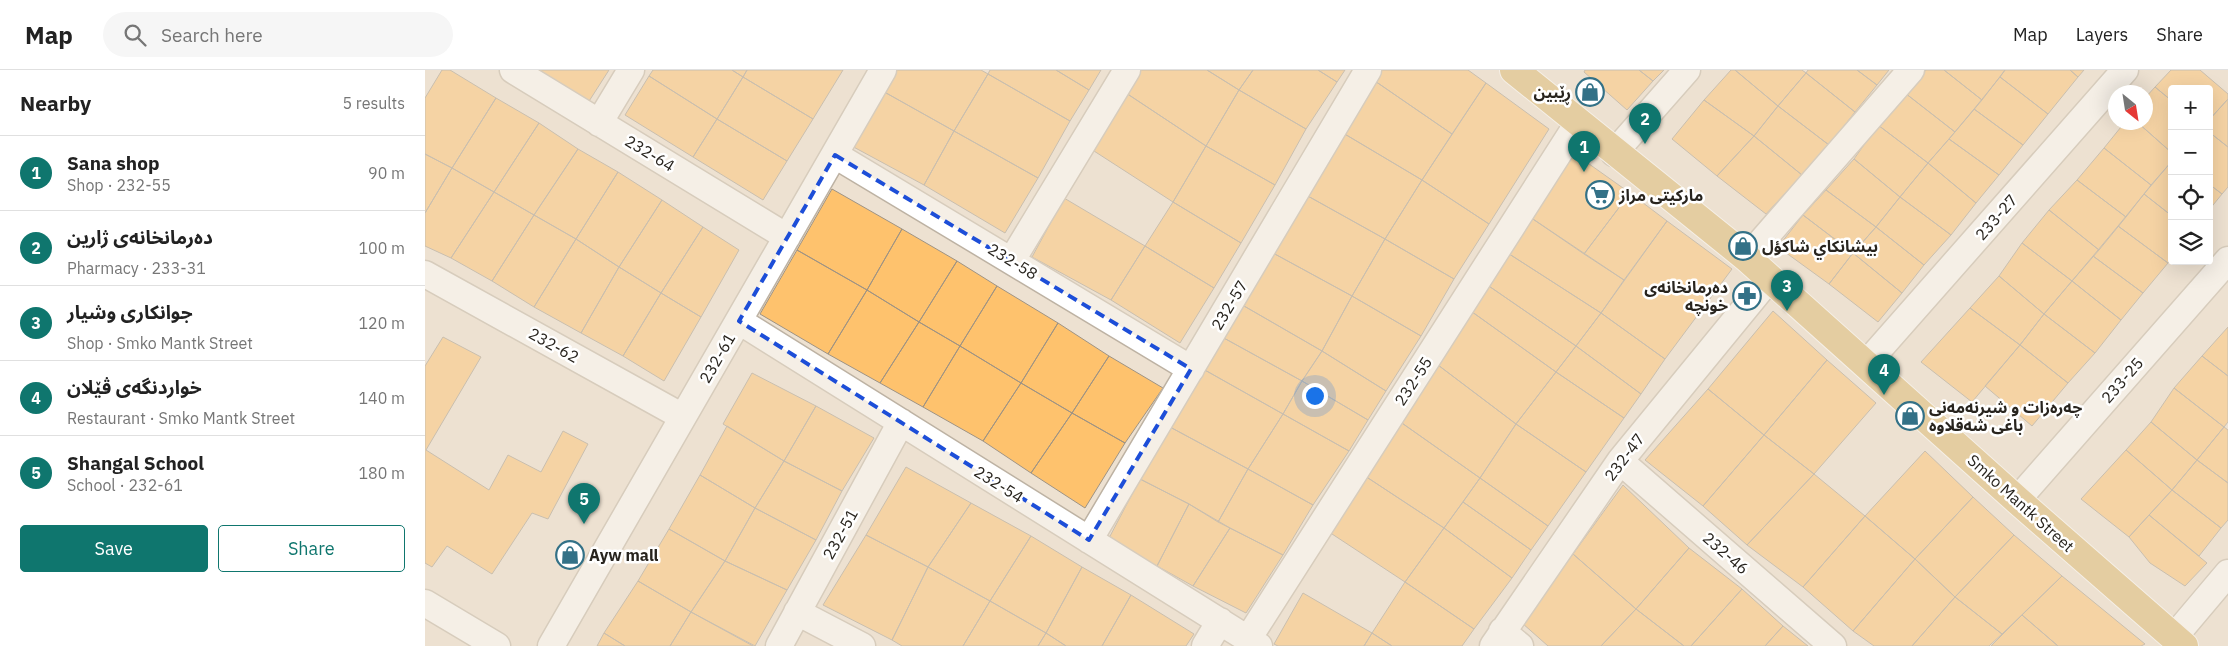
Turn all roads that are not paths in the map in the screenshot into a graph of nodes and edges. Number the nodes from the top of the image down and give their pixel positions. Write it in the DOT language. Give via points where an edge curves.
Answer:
graph roads {
  1 [pos="513,70"];
  2 [pos="631,70"];
  3 [pos="883,70"];
  4 [pos="1127,70"];
  5 [pos="1368,70"];
  6 [pos="1514,70"];
  7 [pos="1687,70"];
  8 [pos="1911,70"];
  9 [pos="2125,70"];
  10 [pos="599,123"];
  11 [pos="1578,123"];
  12 [pos="1614,153"];
  13 [pos="835,155"];
  14 [pos="787,237"];
  15 [pos="1747,258"];
  16 [pos="1012,260"];
  17 [pos="2228,260"];
  18 [pos="425,274"];
  19 [pos="1769,279"];
  20 [pos="739,320"];
  21 [pos="1866,364"];
  22 [pos="1191,369"];
  23 [pos="683,416"];
  24 [pos="901,422"];
  25 [pos="1620,461"];
  26 [pos="2017,500"];
  27 [pos="1089,540"];
  28 [pos="2228,573"];
  29 [pos="425,602"];
  30 [pos="797,612"];
  31 [pos="1219,621"];
  32 [pos="1505,641"];
  33 [pos="2179,641"];
  34 [pos="1254,643"];
  35 [pos="497,646"];
  36 [pos="551,646"];
  37 [pos="779,646"];
  38 [pos="862,646"];
  39 [pos="1205,646"];
  40 [pos="1833,646"];
  1 -- 10 [label="street, 232-64"];
  2 -- 10 [label="street"];
  3 -- 13 [label="street, 232-61"];
  4 -- 16 [label="street"];
  5 -- 22 [label="street, 232-57"];
  6 -- 11 [label="main road, Smko Mantk Street"];
  7 -- 12 [label="street"];
  8 -- 15 [label="street"];
  9 -- 21 [label="street, 233-27"];
  10 -- 14 [label="street, 232-64"];
  11 -- 12 [label="main road, Smko Mantk Street"];
  11 -- 34 [label="street, 232-55"];
  12 -- 15 [label="main road, Smko Mantk Street"];
  13 -- 14 [label="street, 232-61"];
  13 -- 16 [label="street, 232-58"];
  14 -- 20 [label="street, 232-61"];
  15 -- 19 [label="main road, Smko Mantk Street"];
  16 -- 22 [label="street, 232-58"];
  17 -- 26 [label="street, 233-25"];
  18 -- 23 [label="street, 232-62"];
  19 -- 21 [label="main road, Smko Mantk Street"];
  19 -- 25 [label="street, 232-47"];
  20 -- 23 [label="street, 232-61"];
  20 -- 24 [label="street, 232-54"];
  21 -- 26 [label="main road, Smko Mantk Street"];
  22 -- 27 [label="street, 232-57"];
  23 -- 36 [label="street, 232-61"];
  24 -- 27 [label="street, 232-54"];
  24 -- 30 [label="street, 232-51"];
  25 -- 32 [label="street, 232-47"];
  25 -- 40 [label="street, 232-46"];
  26 -- 33 [label="main road, Smko Mantk Street"];
  27 -- 31 [label="street, 232-54"];
  28 -- 33 [label="street"];
  29 -- 35 [label="street"];
  30 -- 37 [label="street, 232-51"];
  30 -- 38 [label="street"];
  31 -- 34 [label="street, 232-54"];
  31 -- 39 [label="street"];
}
